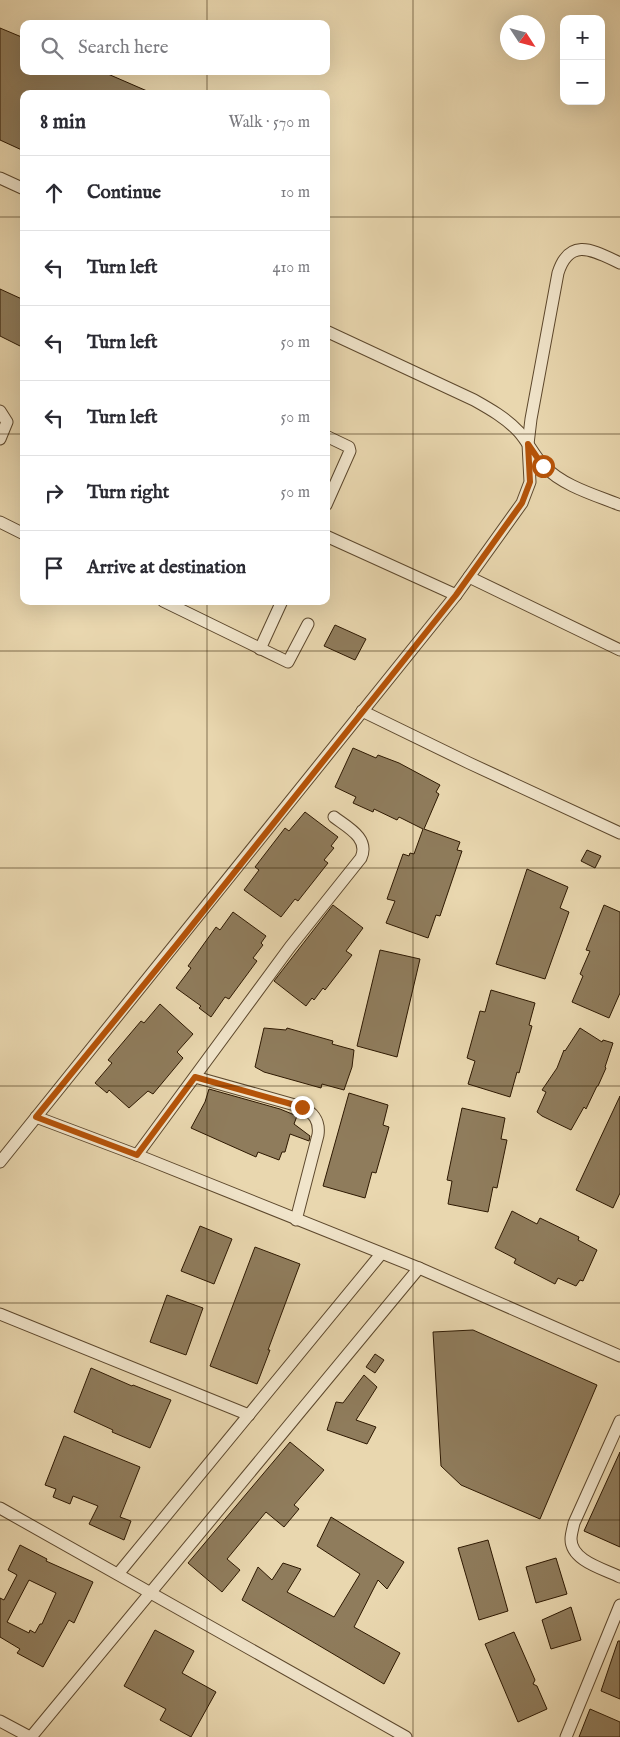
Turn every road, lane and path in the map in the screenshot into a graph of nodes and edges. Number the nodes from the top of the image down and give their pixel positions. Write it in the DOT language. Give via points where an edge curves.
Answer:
graph roads {
  1 [pos="0,178"];
  2 [pos="20,187"];
  3 [pos="620,263"];
  4 [pos="330,333"];
  5 [pos="0,411"];
  6 [pos="330,438"];
  7 [pos="0,439"];
  8 [pos="528,444"];
  9 [pos="330,496"];
  10 [pos="620,505"];
  11 [pos="0,522"];
  12 [pos="20,532"];
  13 [pos="330,538"];
  14 [pos="469,577"];
  15 [pos="456,595"];
  16 [pos="171,605"];
  17 [pos="280,605"];
  18 [pos="308,624"];
  19 [pos="260,648"];
  20 [pos="620,650"];
  21 [pos="362,711"];
  22 [pos="334,817"];
  23 [pos="620,832"];
  24 [pos="195,1077"];
  25 [pos="36,1117"];
  26 [pos="137,1155"];
  27 [pos="0,1162"];
  28 [pos="296,1220"];
  29 [pos="381,1254"];
  30 [pos="419,1268"];
  31 [pos="0,1314"];
  32 [pos="620,1356"];
  33 [pos="249,1415"];
  34 [pos="620,1421"];
  35 [pos="0,1508"];
  36 [pos="118,1574"];
  37 [pos="620,1577"];
  38 [pos="150,1593"];
  39 [pos="620,1605"];
  40 [pos="0,1722"];
  41 [pos="31,1737"];
  42 [pos="406,1737"];
  43 [pos="566,1737"];
  1 -- 2 [label="street"];
  3 -- 8 [label="street" via="586,249 569,253 561,262"];
  4 -- 8 [label="street" via="496,413"];
  5 -- 7 [label="street" via="8,422"];
  6 -- 9 [label="street" via="346,444 350,451"];
  8 -- 10 [label="street" via="552,473"];
  8 -- 14 [label="street" via="530,482 522,503"];
  11 -- 12 [label="street"];
  13 -- 15 [label="street"];
  14 -- 15 [label="street"];
  14 -- 20 [label="street"];
  15 -- 21 [label="street"];
  16 -- 19 [label="street"];
  17 -- 19 [label="street"];
  18 -- 19 [label="street" via="288,662"];
  21 -- 23 [label="street" via="469,764"];
  21 -- 25 [label="street"];
  22 -- 24 [label="street" via="361,840 364,848 361,858 290,947"];
  24 -- 26 [label="street"];
  24 -- 28 [label="street" via="302,1107 313,1114 319,1127 318,1135"];
  25 -- 26 [label="street"];
  25 -- 27 [label="street"];
  26 -- 28 [label="street"];
  28 -- 29 [label="street"];
  29 -- 30 [label="street"];
  29 -- 33 [label="street"];
  30 -- 32 [label="street"];
  30 -- 38 [label="street"];
  31 -- 33 [label="street"];
  33 -- 36 [label="street"];
  34 -- 37 [label="street" via="574,1523 571,1539 580,1557"];
  35 -- 36 [label="street"];
  36 -- 38 [label="street"];
  38 -- 41 [label="street"];
  38 -- 42 [label="street"];
  39 -- 43 [label="street"];
  40 -- 41 [label="street"];
}
